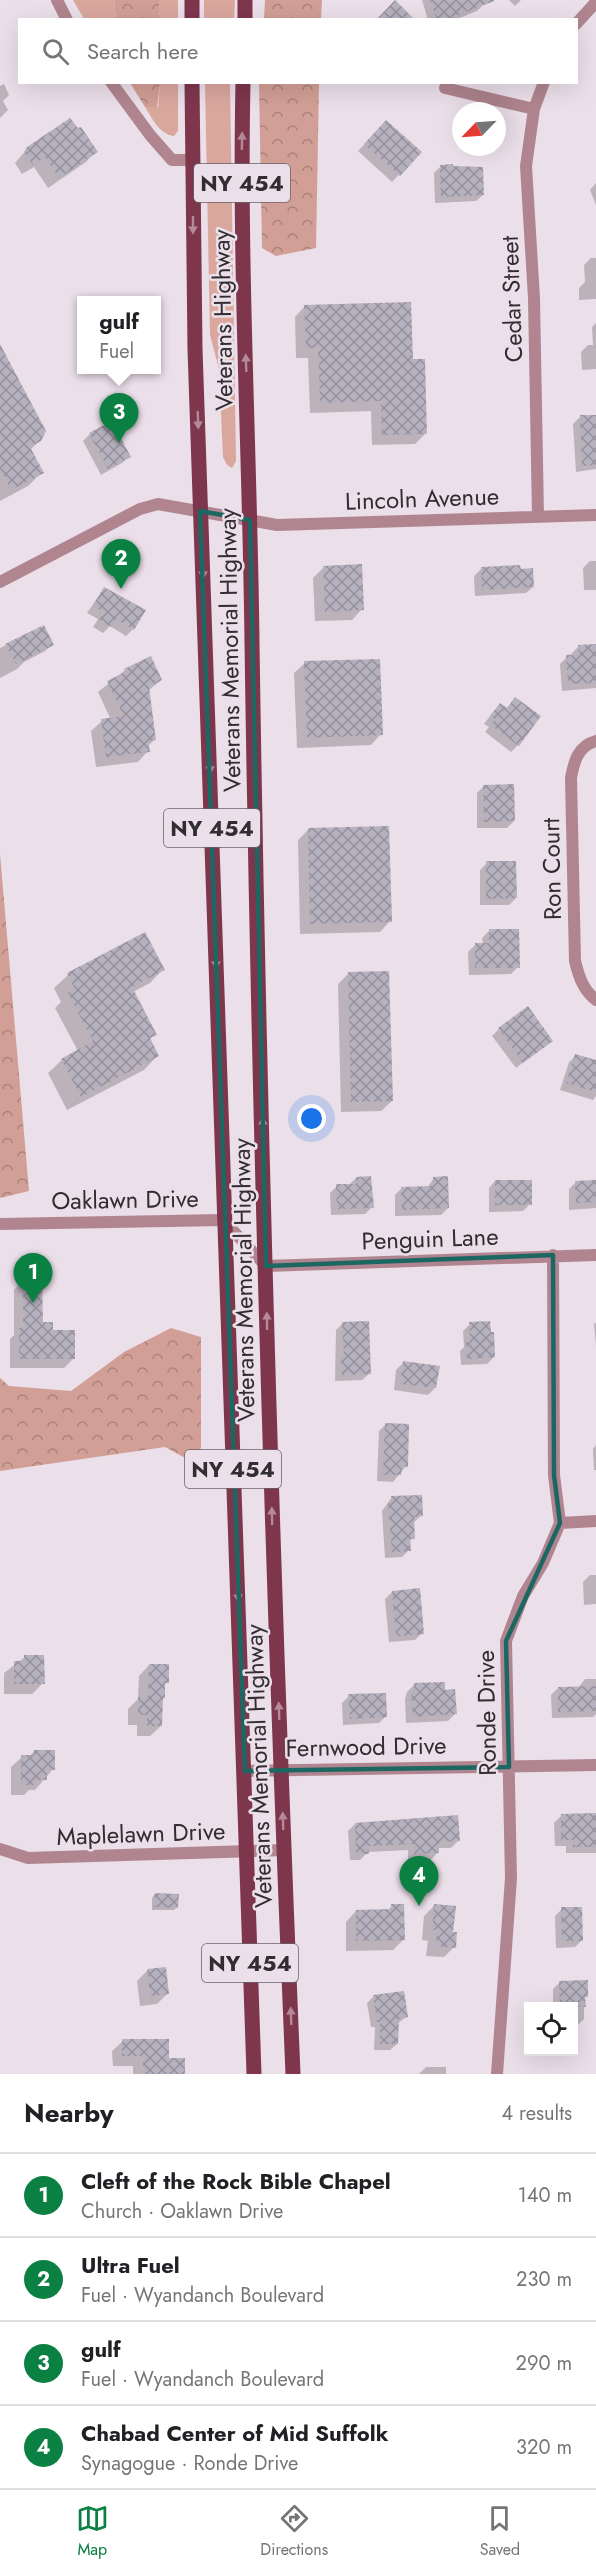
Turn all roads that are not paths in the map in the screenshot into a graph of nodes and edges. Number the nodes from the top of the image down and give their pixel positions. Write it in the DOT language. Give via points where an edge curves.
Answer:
graph roads {
  1 [pos="57,0"];
  2 [pos="192,0"];
  3 [pos="245,0"];
  4 [pos="596,2"];
  5 [pos="66,18"];
  6 [pos="192,18"];
  7 [pos="245,18"];
  8 [pos="578,22"];
  9 [pos="112,84"];
  10 [pos="192,84"];
  11 [pos="243,84"];
  12 [pos="543,84"];
  13 [pos="445,88"];
  14 [pos="534,109"];
  15 [pos="193,160"];
  16 [pos="249,484"];
  17 [pos="200,511"];
  18 [pos="596,515"];
  19 [pos="538,516"];
  20 [pos="250,520"];
  21 [pos="0,582"];
  22 [pos="596,741"];
  23 [pos="596,1000"];
  24 [pos="223,1220"];
  25 [pos="0,1224"];
  26 [pos="553,1255"];
  27 [pos="596,1255"];
  28 [pos="266,1266"];
  29 [pos="596,1521"];
  30 [pos="560,1523"];
  31 [pos="596,1765"];
  32 [pos="508,1767"];
  33 [pos="281,1769"];
  34 [pos="245,1771"];
  35 [pos="0,1849"];
  36 [pos="284,1850"];
  37 [pos="247,1852"];
  38 [pos="254,2074"];
  39 [pos="293,2074"];
  40 [pos="497,2074"];
  1 -- 5 [label="street"];
  2 -- 6 [label="main road"];
  3 -- 7 [label="main road"];
  4 -- 8 [label="street"];
  9 -- 15 [label="street" via="172,160"];
  10 -- 15 [label="main road, Veterans Highway / NY 454"];
  16 -- 11 [label="main road, Veterans Highway / NY 454, one-way"];
  12 -- 14 [label="street, Cedar Street"];
  13 -- 14 [label="street"];
  14 -- 19 [label="street, Cedar Street" via="526,166 534,298"];
  15 -- 17 [label="main road, Veterans Highway / NY 454, one-way"];
  16 -- 20 [label="main road, Veterans Memorial Highway / NY 454"];
  17 -- 20 [label="street, Lincoln Avenue"];
  17 -- 21 [label="street, Lincoln Avenue" via="158,504 140,509"];
  17 -- 24 [label="main road, Veterans Memorial Highway / NY 454, one-way"];
  18 -- 19 [label="street, Lincoln Avenue"];
  19 -- 20 [label="street, Lincoln Avenue" via="277,525"];
  28 -- 20 [label="main road, Veterans Memorial Highway / NY 454, one-way"];
  22 -- 23 [label="street, Ron Court" via="585,745 578,754 571,778 575,961 587,993"];
  24 -- 25 [label="street, Oaklawn Drive"];
  24 -- 28 [label="street, Oaklawn Drive"];
  24 -- 34 [label="main road, Veterans Memorial Highway / NY 454, one-way"];
  26 -- 27 [label="street, Penguin Lane"];
  26 -- 28 [label="street, Penguin Lane"];
  26 -- 30 [label="street" via="554,1475"];
  33 -- 28 [label="main road, Veterans Memorial Highway / NY 454, one-way"];
  29 -- 30 [label="street"];
  30 -- 32 [label="street, Ronde Drive" via="523,1596 506,1641"];
  31 -- 32 [label="street, Fernwood Drive"];
  32 -- 33 [label="street, Fernwood Drive"];
  32 -- 40 [label="street, Ronde Drive" via="511,1878"];
  33 -- 34 [label="street, Fernwood Drive"];
  36 -- 33 [label="main road, Veterans Memorial Highway / NY 454, one-way"];
  34 -- 37 [label="main road, Veterans Memorial Highway / NY 454"];
  35 -- 37 [label="street, Maplelawn Drive" via="28,1858"];
  36 -- 37 [label="street, Maplelawn Drive"];
  39 -- 36 [label="main road, Veterans Memorial Highway / NY 454, one-way"];
  37 -- 38 [label="main road, Veterans Memorial Highway / NY 454"];
}
